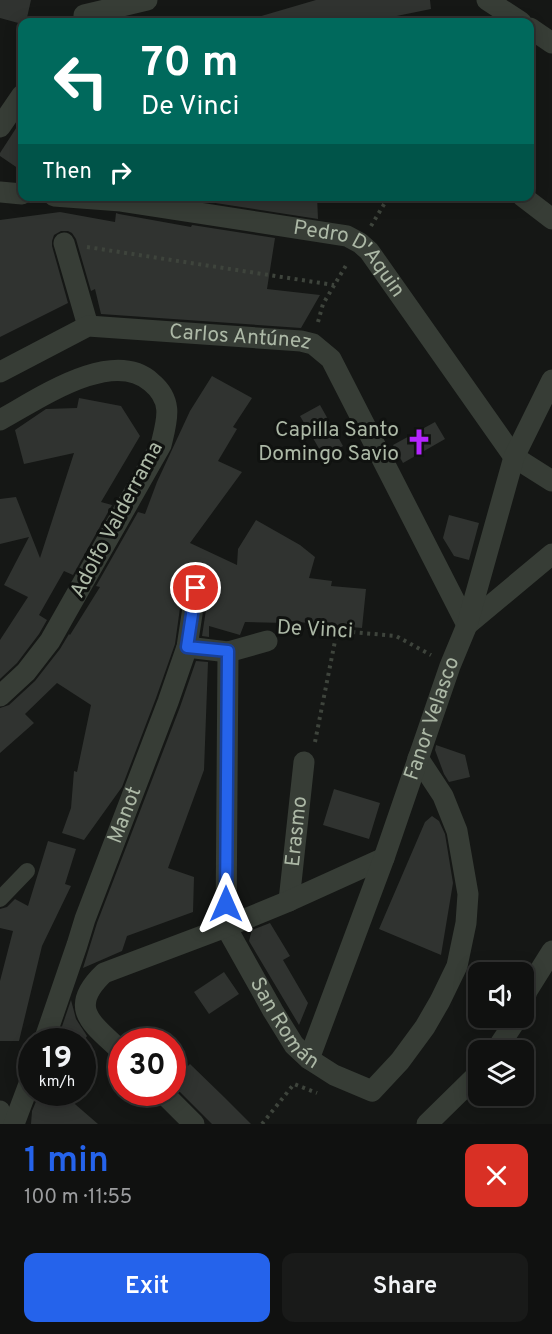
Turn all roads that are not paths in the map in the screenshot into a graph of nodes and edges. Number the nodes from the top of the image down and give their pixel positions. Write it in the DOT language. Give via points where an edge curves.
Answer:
graph roads {
  1 [pos="147,0"];
  2 [pos="487,0"];
  3 [pos="86,12"];
  4 [pos="514,18"];
  5 [pos="534,31"];
  6 [pos="552,43"];
  7 [pos="18,101"];
  8 [pos="0,127"];
  9 [pos="0,192"];
  10 [pos="18,194"];
  11 [pos="110,201"];
  12 [pos="529,201"];
  13 [pos="552,219"];
  14 [pos="64,243"];
  15 [pos="88,326"];
  16 [pos="0,372"];
  17 [pos="552,380"];
  18 [pos="0,420"];
  19 [pos="514,457"];
  20 [pos="552,481"];
  21 [pos="552,554"];
  22 [pos="196,588"];
  23 [pos="467,625"];
  24 [pos="267,641"];
  25 [pos="187,647"];
  26 [pos="228,651"];
  27 [pos="0,696"];
  28 [pos="418,758"];
  29 [pos="304,762"];
  30 [pos="384,858"];
  31 [pos="27,871"];
  32 [pos="0,899"];
  33 [pos="289,901"];
  34 [pos="226,927"];
  35 [pos="77,945"];
  36 [pos="552,951"];
  37 [pos="534,980"];
  38 [pos="92,985"];
  39 [pos="48,1028"];
  40 [pos="108,1038"];
  41 [pos="309,1059"];
  42 [pos="468,1084"];
  43 [pos="21,1106"];
  44 [pos="176,1106"];
  45 [pos="0,1111"];
  46 [pos="4,1124"];
  47 [pos="14,1124"];
  48 [pos="194,1124"];
  49 [pos="427,1124"];
  1 -- 3 [label="street"];
  2 -- 4 [label="street"];
  5 -- 6 [label="street"];
  7 -- 8 [label="street"];
  9 -- 10 [label="street"];
  11 -- 19 [label="street, Pedro D'Aquin" via="347,236 360,243"];
  12 -- 13 [label="street"];
  14 -- 15 [label="street"];
  15 -- 16 [label="street"];
  15 -- 23 [label="street, Carlos Antúnez" via="313,344 330,359"];
  17 -- 19 [label="street, Fanor Velasco"];
  18 -- 27 [label="street, Adolfo Valderrama" via="84,376 103,371 144,375 165,399 168,415 161,445 51,641"];
  19 -- 20 [label="street, Pedro D'Aquin"];
  19 -- 23 [label="street, Fanor Velasco"];
  21 -- 23 [label="street"];
  22 -- 25 [label="street, Manot"];
  23 -- 28 [label="street, Fanor Velasco"];
  24 -- 26 [label="street, De Vinci"];
  25 -- 26 [label="street, De Vinci"];
  25 -- 35 [label="street, Manot"];
  26 -- 34 [label="street"];
  28 -- 30 [label="street, Fanor Velasco"];
  28 -- 41 [label="street, San Román" via="442,796 457,831 468,894 457,966 425,1027 372,1091 334,1076"];
  29 -- 33 [label="street, Erasmo"];
  30 -- 33 [label="street"];
  30 -- 41 [label="street, Fanor Velasco"];
  31 -- 32 [label="street"];
  33 -- 34 [label="street"];
  34 -- 38 [label="street" via="104,973"];
  34 -- 41 [label="street, San Román" via="294,1045"];
  35 -- 38 [label="street"];
  35 -- 39 [label="street, Manot"];
  36 -- 37 [label="street"];
  38 -- 40 [label="street" via="85,1010"];
  42 -- 49 [label="street"];
  43 -- 47 [label="street"];
  44 -- 48 [label="street"];
  45 -- 46 [label="street"];
}
